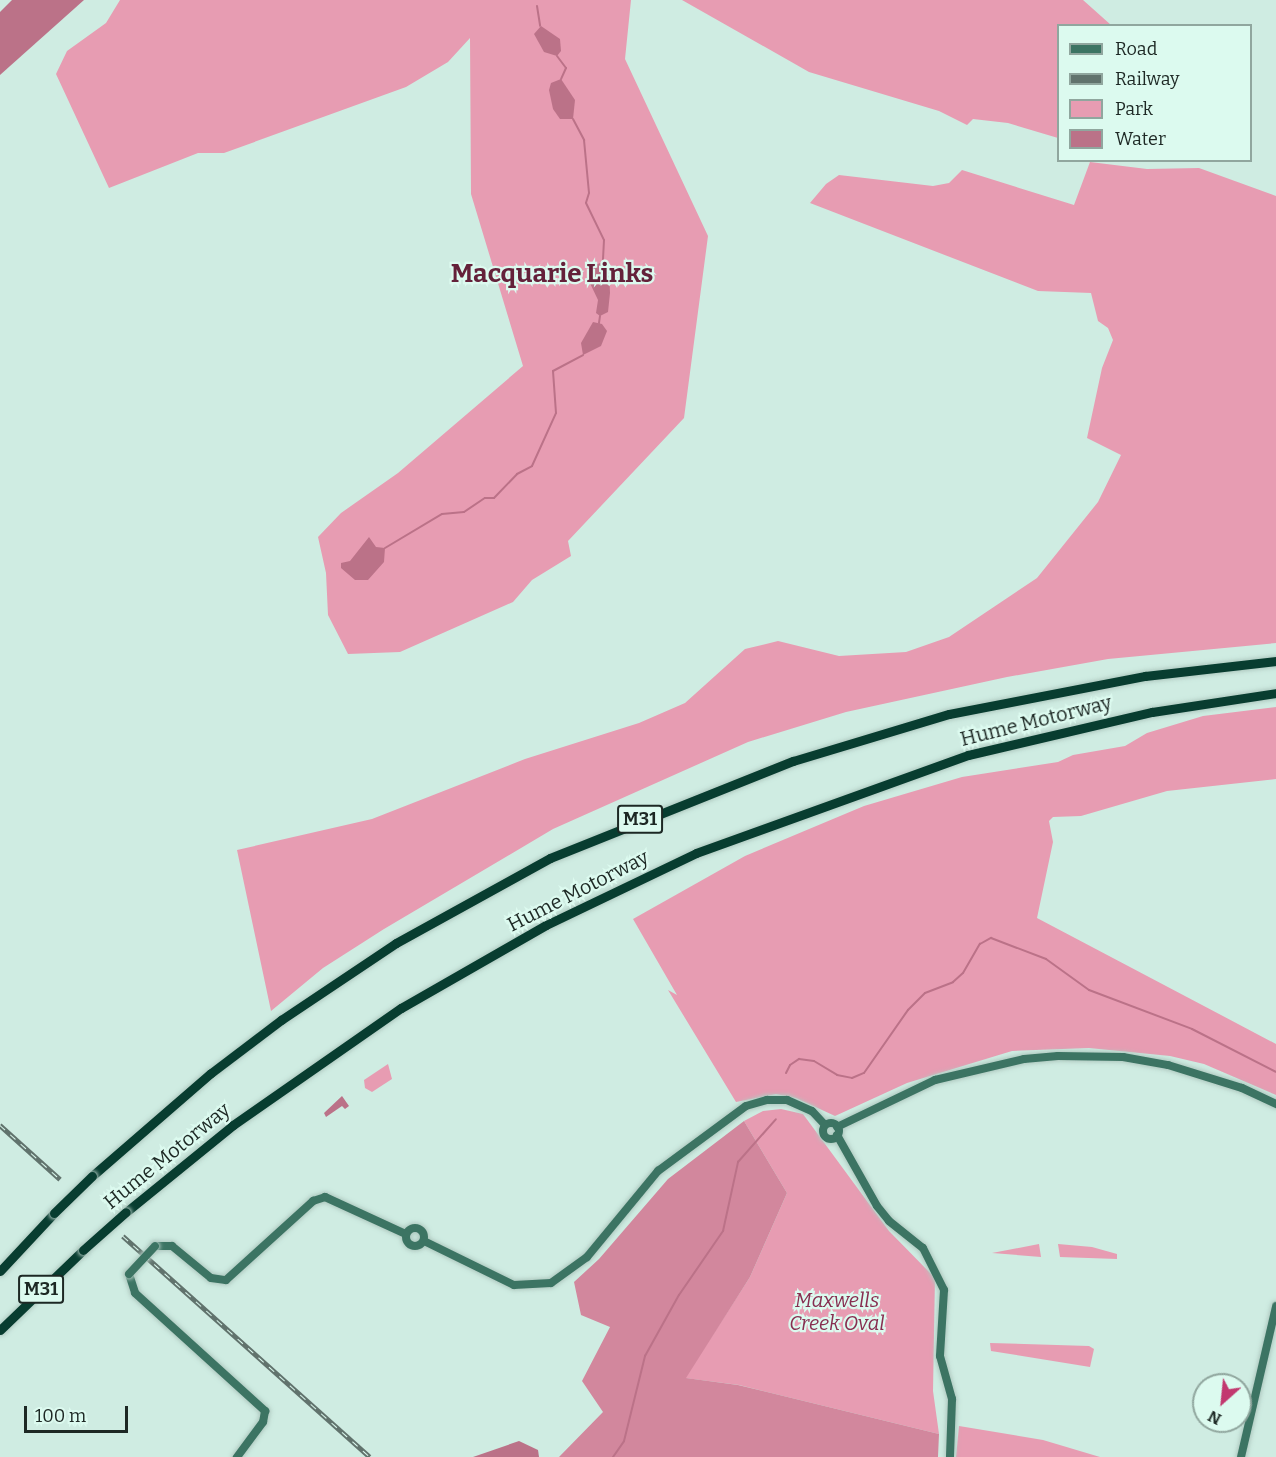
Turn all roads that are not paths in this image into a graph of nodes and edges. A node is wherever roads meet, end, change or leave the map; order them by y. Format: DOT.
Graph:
graph roads {
  1 [pos="1276,661"];
  2 [pos="1276,693"];
  3 [pos="1276,1104"];
  4 [pos="825,1125"];
  5 [pos="837,1131"];
  6 [pos="406,1234"];
  7 [pos="424,1241"];
  8 [pos="1,1268"];
  9 [pos="1276,1306"];
  10 [pos="0,1330"];
  11 [pos="237,1457"];
  12 [pos="950,1457"];
  13 [pos="1240,1457"];
  1 -- 8 [label="highway, Hume Motorway / M31, bridge"];
  2 -- 10 [label="highway, Hume Motorway / M31, bridge"];
  3 -- 5 [label="street"];
  4 -- 5 [label="street"];
  4 -- 5 [label="street"];
  4 -- 7 [label="street"];
  5 -- 12 [label="street"];
  6 -- 7 [label="street"];
  6 -- 7 [label="street"];
  6 -- 11 [label="street, bridge"];
  9 -- 13 [label="street"];
}
